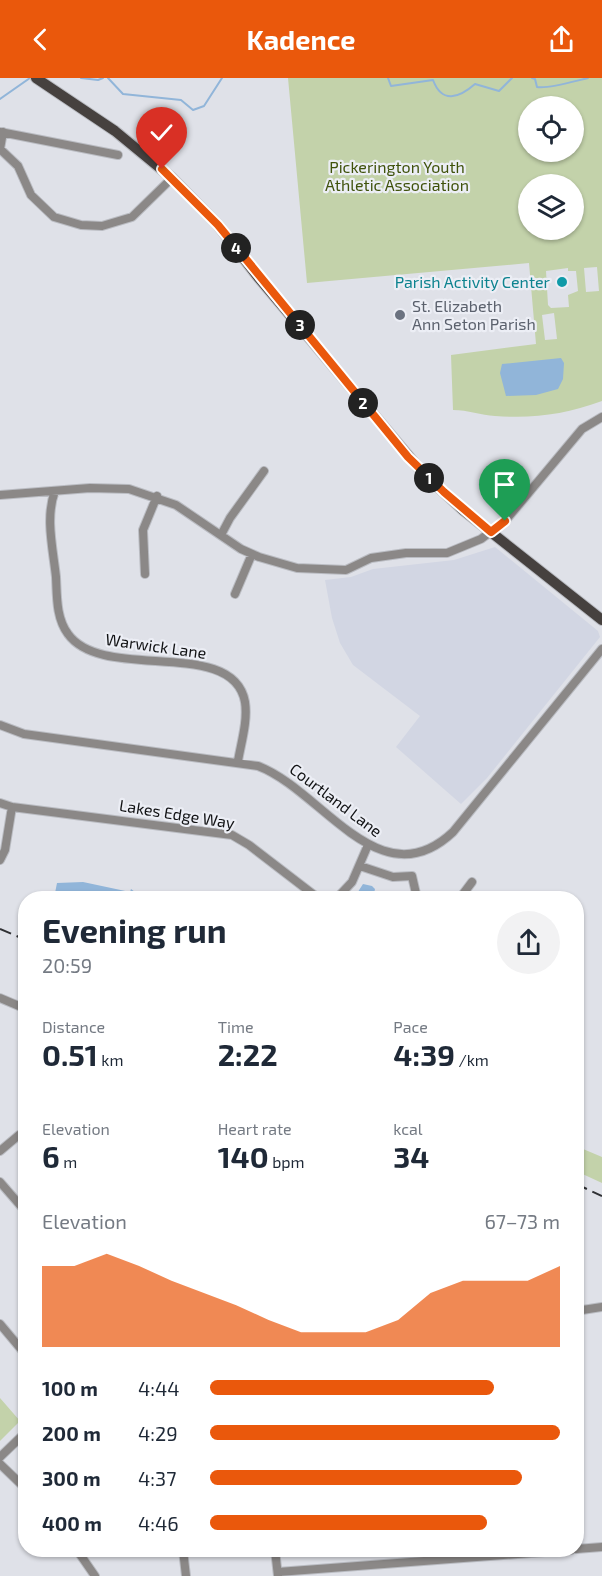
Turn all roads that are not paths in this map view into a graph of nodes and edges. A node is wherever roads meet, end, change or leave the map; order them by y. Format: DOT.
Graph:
graph roads {
  1 [pos="40,81"];
  2 [pos="1,132"];
  3 [pos="117,154"];
  4 [pos="172,178"];
  5 [pos="602,417"];
  6 [pos="264,471"];
  7 [pos="55,491"];
  8 [pos="0,495"];
  9 [pos="157,496"];
  10 [pos="491,532"];
  11 [pos="221,535"];
  12 [pos="252,554"];
  13 [pos="145,574"];
  14 [pos="235,594"];
  15 [pos="600,614"];
  16 [pos="602,649"];
  17 [pos="0,725"];
  18 [pos="238,761"];
  19 [pos="0,803"];
  20 [pos="12,807"];
  21 [pos="368,844"];
  22 [pos="0,860"];
  23 [pos="360,866"];
  24 [pos="472,882"];
  25 [pos="309,891"];
  26 [pos="344,891"];
  27 [pos="415,891"];
  28 [pos="465,891"];
  29 [pos="0,998"];
  30 [pos="18,1006"];
  31 [pos="18,1136"];
  32 [pos="0,1151"];
  33 [pos="0,1182"];
  34 [pos="18,1203"];
  35 [pos="602,1307"];
  36 [pos="584,1310"];
  37 [pos="0,1324"];
  38 [pos="18,1345"];
  39 [pos="18,1440"];
  40 [pos="0,1457"];
  41 [pos="0,1464"];
  42 [pos="18,1481"];
  43 [pos="602,1547"];
  44 [pos="584,1548"];
  45 [pos="82,1557"];
  46 [pos="184,1557"];
  47 [pos="276,1557"];
  48 [pos="486,1557"];
  49 [pos="278,1574"];
  50 [pos="95,1576"];
  51 [pos="186,1576"];
  1 -- 4 [label="main road"];
  2 -- 3 [label="street"];
  2 -- 4 [label="street"];
  4 -- 10 [label="main road"];
  5 -- 10 [label="street"];
  6 -- 11 [label="street"];
  7 -- 8 [label="street"];
  7 -- 9 [label="street"];
  7 -- 18 [label="street, Warwick Lane"];
  9 -- 11 [label="street"];
  9 -- 13 [label="street"];
  10 -- 12 [label="street"];
  10 -- 15 [label="main road"];
  11 -- 12 [label="street"];
  12 -- 14 [label="street"];
  16 -- 21 [label="street, Courtland Lane"];
  17 -- 18 [label="street, Courtland Lane"];
  18 -- 21 [label="street, Courtland Lane"];
  19 -- 20 [label="street, Lakes Edge Way"];
  20 -- 22 [label="street"];
  20 -- 25 [label="street, Lakes Edge Way"];
  21 -- 23 [label="street"];
  23 -- 26 [label="street"];
  23 -- 27 [label="street"];
  24 -- 28 [label="street"];
  29 -- 30 [label="street"];
  31 -- 32 [label="street"];
  33 -- 34 [label="street"];
  35 -- 36 [label="street"];
  37 -- 38 [label="street"];
  39 -- 40 [label="street"];
  41 -- 42 [label="street"];
  43 -- 44 [label="street"];
  45 -- 50 [label="street"];
  46 -- 51 [label="street"];
  47 -- 49 [label="street"];
  48 -- 49 [label="street"];
}
